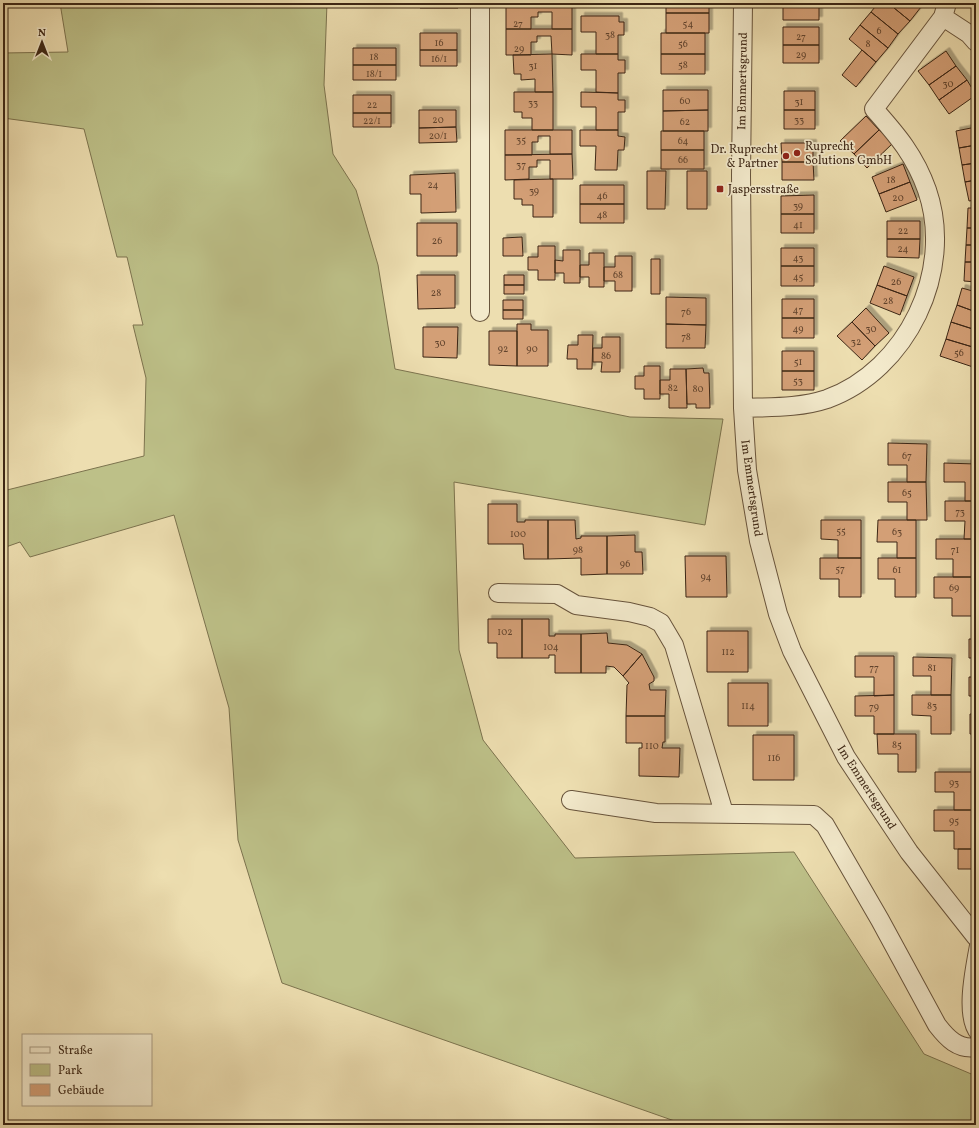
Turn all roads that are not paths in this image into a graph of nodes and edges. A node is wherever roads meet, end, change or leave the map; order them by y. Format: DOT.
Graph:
graph roads {
  1 [pos="480,3"];
  2 [pos="743,3"];
  3 [pos="945,10"];
  4 [pos="976,42"];
  5 [pos="480,312"];
  6 [pos="743,408"];
  7 [pos="498,593"];
  8 [pos="571,800"];
  9 [pos="724,813"];
  10 [pos="976,937"];
  11 [pos="976,1036"];
  12 [pos="976,1047"];
  1 -- 5 [label="street"];
  2 -- 6 [label="street, Im Emmertsgrund"];
  3 -- 4 [label="street"];
  3 -- 6 [label="street"];
  6 -- 10 [label="street, Im Emmertsgrund"];
  7 -- 9 [label="street"];
  8 -- 9 [label="street"];
  9 -- 12 [label="street"];
  10 -- 11 [label="lane, Im Emmertsgrund"];
}
